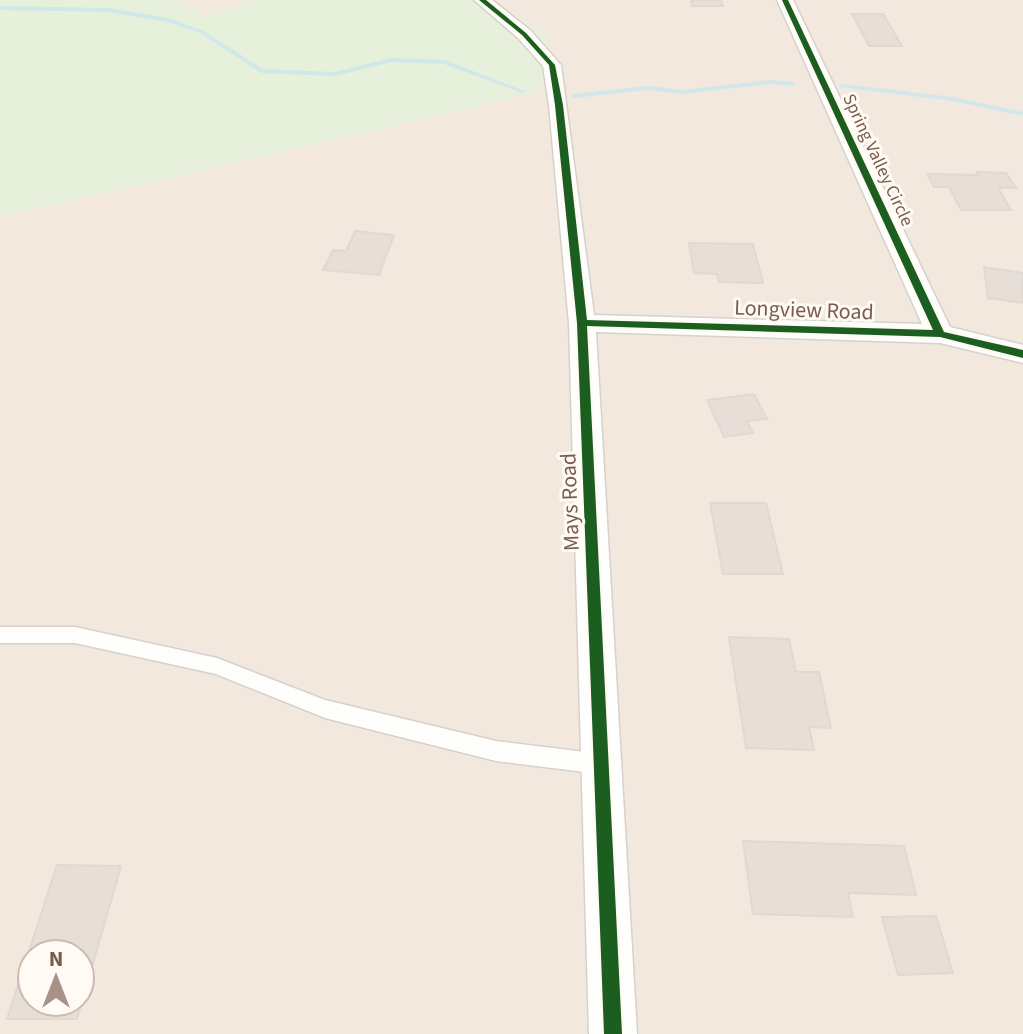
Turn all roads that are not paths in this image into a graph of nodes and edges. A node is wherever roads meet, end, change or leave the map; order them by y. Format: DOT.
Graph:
graph roads {
  1 [pos="482,0"];
  2 [pos="785,0"];
  3 [pos="582,323"];
  4 [pos="940,334"];
  5 [pos="1023,354"];
  6 [pos="0,635"];
  7 [pos="601,764"];
  8 [pos="613,1034"];
  1 -- 3 [label="street, Mays Road"];
  2 -- 4 [label="street, Spring Valley Circle"];
  3 -- 4 [label="street, Longview Road"];
  3 -- 7 [label="street, Mays Road"];
  4 -- 5 [label="street, Longview Road"];
  6 -- 7 [label="lane"];
  7 -- 8 [label="street, Mays Road"];
}
